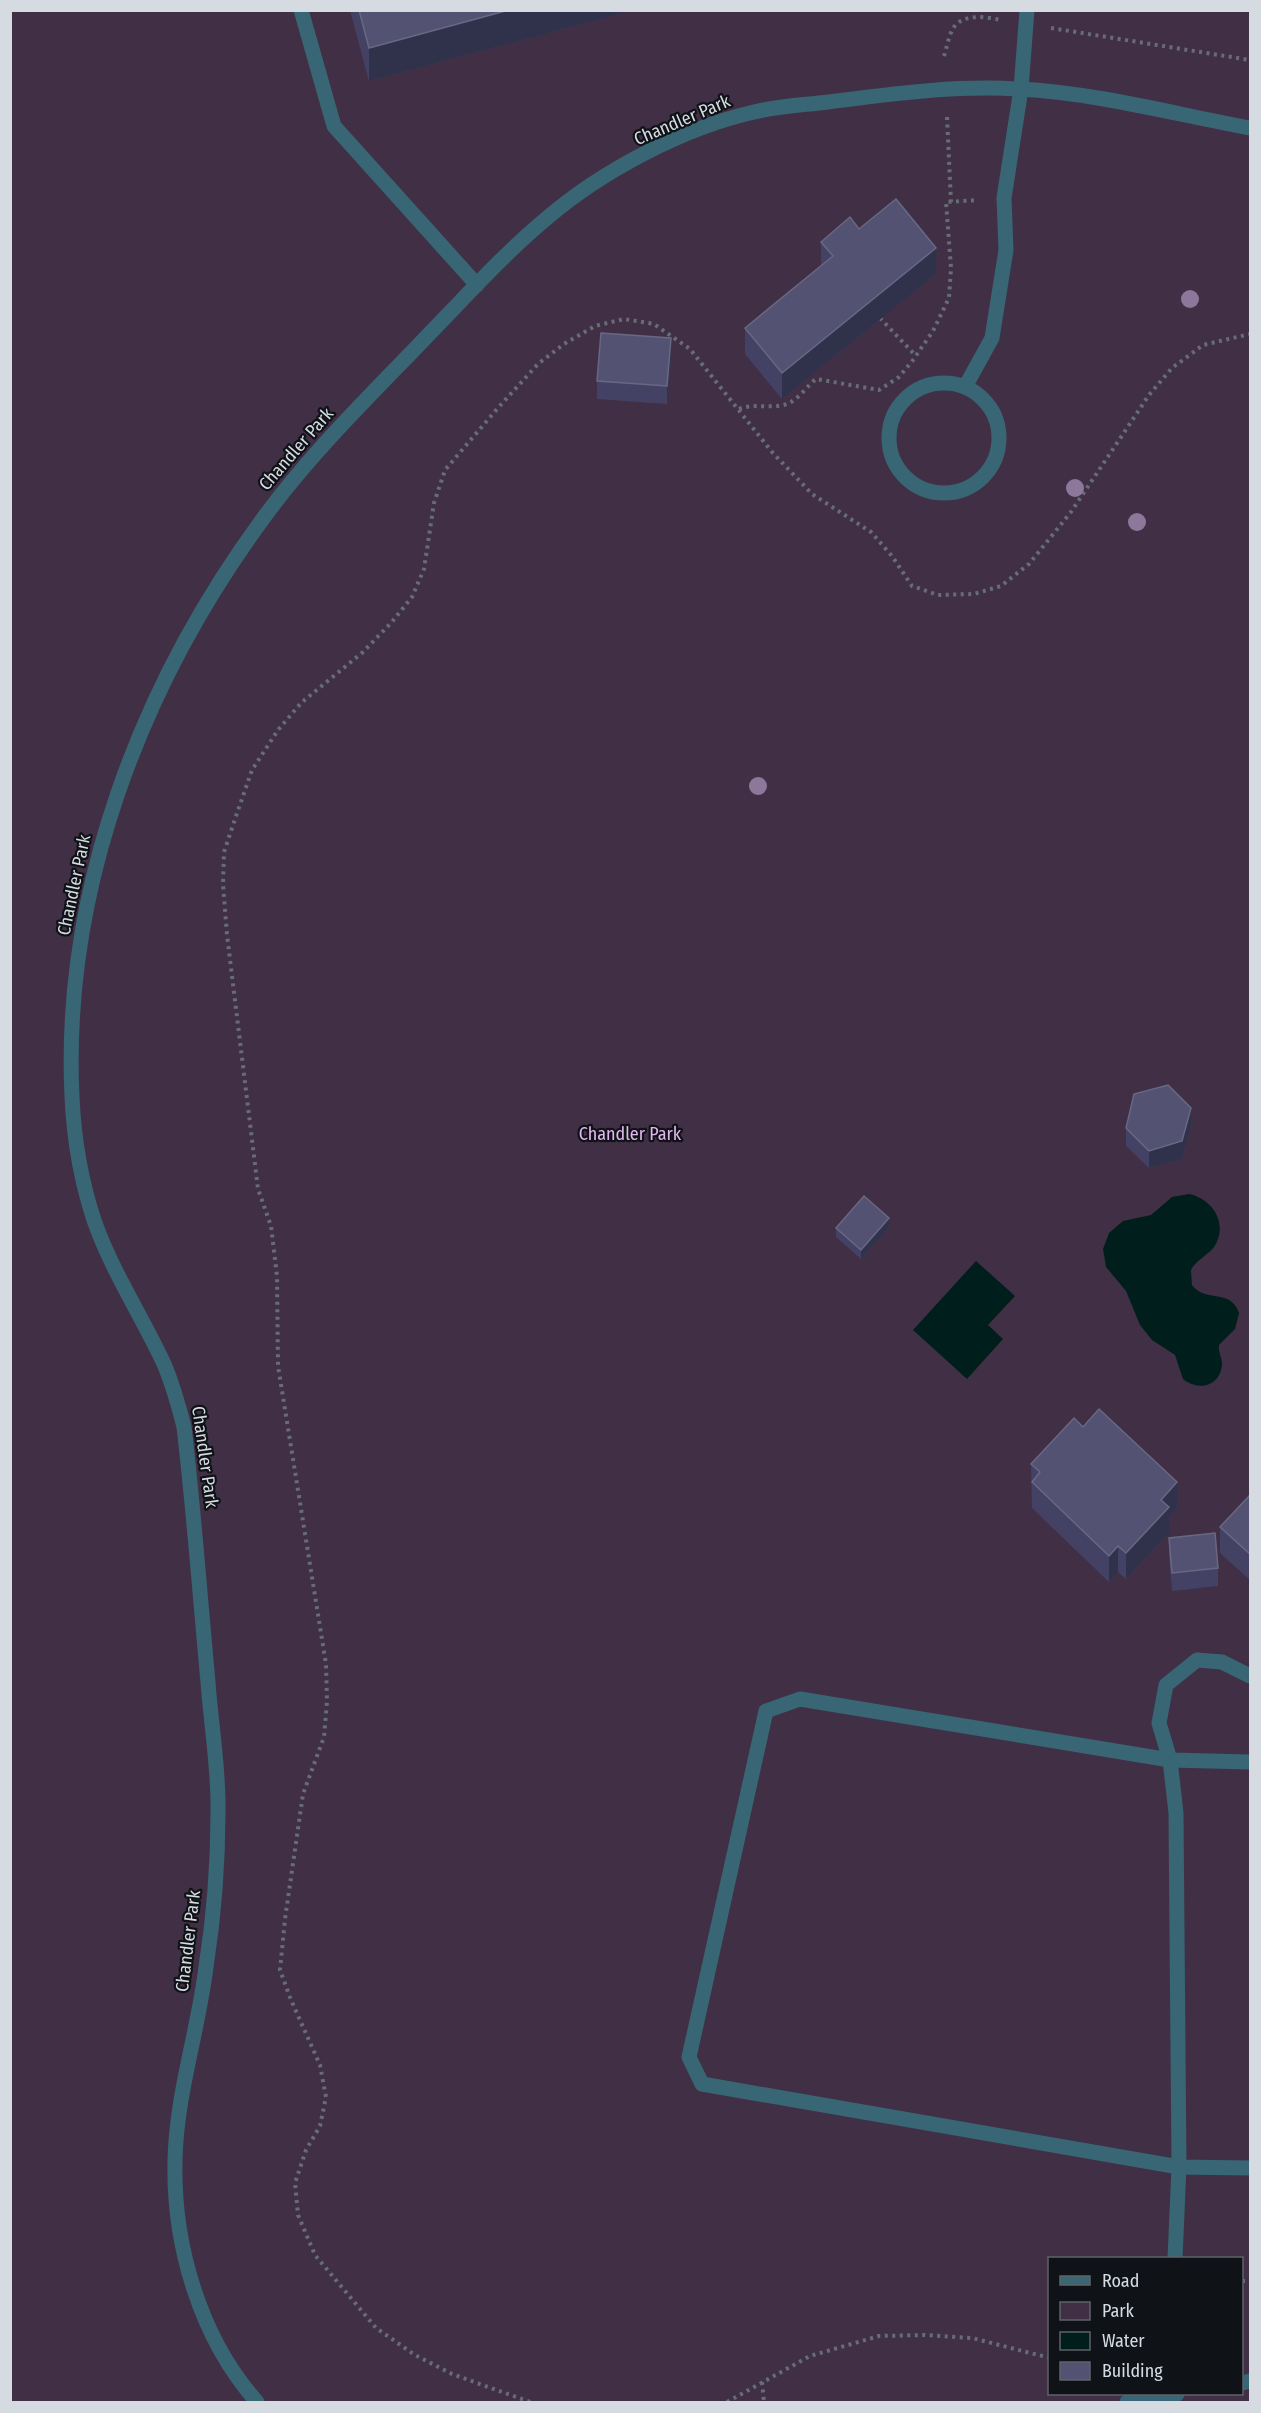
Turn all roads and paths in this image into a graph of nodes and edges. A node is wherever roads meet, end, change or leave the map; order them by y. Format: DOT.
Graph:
graph roads {
  1 [pos="301,10"];
  2 [pos="986,10"];
  3 [pos="1027,10"];
  4 [pos="985,17"];
  5 [pos="1005,21"];
  6 [pos="1042,27"];
  7 [pos="944,56"];
  8 [pos="1251,60"];
  9 [pos="1021,89"];
  10 [pos="947,113"];
  11 [pos="1251,128"];
  12 [pos="1004,198"];
  13 [pos="951,202"];
  14 [pos="477,285"];
  15 [pos="880,318"];
  16 [pos="1251,334"];
  17 [pos="916,356"];
  18 [pos="965,387"];
  19 [pos="739,409"];
  20 [pos="1251,1676"];
  21 [pos="1170,1760"];
  22 [pos="1251,1762"];
  23 [pos="1179,2167"];
  24 [pos="1251,2168"];
  25 [pos="1175,2257"];
  26 [pos="1048,2357"];
  27 [pos="762,2382"];
  28 [pos="1171,2395"];
  29 [pos="257,2403"];
  30 [pos="530,2403"];
  31 [pos="727,2403"];
  32 [pos="764,2403"];
  33 [pos="1127,2403"];
  1 -- 14 [label="street"];
  2 -- 4 [label="path"];
  3 -- 9 [label="street"];
  4 -- 5 [label="path"];
  4 -- 7 [label="path"];
  6 -- 8 [label="path"];
  9 -- 11 [label="street, Chandler Park"];
  9 -- 12 [label="street"];
  9 -- 14 [label="street, Chandler Park"];
  10 -- 13 [label="path"];
  12 -- 13 [label="path"];
  12 -- 18 [label="street"];
  13 -- 17 [label="path"];
  14 -- 29 [label="street, Chandler Park"];
  15 -- 17 [label="path"];
  16 -- 19 [label="path"];
  17 -- 19 [label="path"];
  18 -- 18 [label="street"];
  19 -- 30 [label="path"];
  20 -- 21 [label="street"];
  21 -- 22 [label="street"];
  21 -- 23 [label="street"];
  21 -- 23 [label="street"];
  23 -- 24 [label="street"];
  23 -- 25 [label="street"];
  26 -- 27 [label="path"];
  27 -- 31 [label="path"];
  27 -- 32 [label="path"];
  28 -- 33 [label="street"];
}
